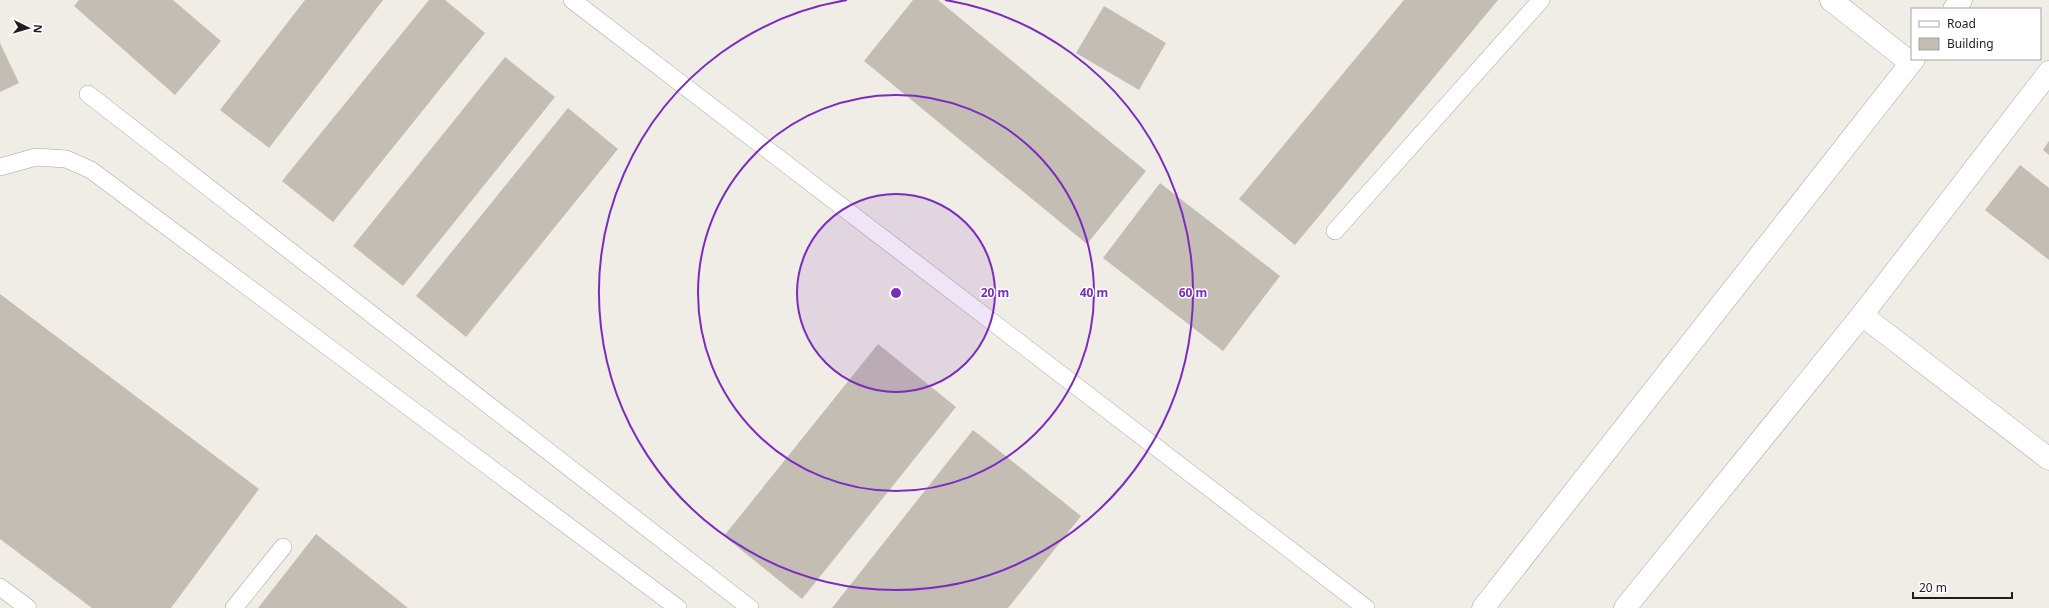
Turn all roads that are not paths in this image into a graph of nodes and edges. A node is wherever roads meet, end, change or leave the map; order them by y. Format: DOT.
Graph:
graph roads {
  1 [pos="572,0"];
  2 [pos="1541,0"];
  3 [pos="1831,0"];
  4 [pos="1962,0"];
  5 [pos="1955,8"];
  6 [pos="1911,60"];
  7 [pos="1913,61"];
  8 [pos="2049,72"];
  9 [pos="88,94"];
  10 [pos="0,167"];
  11 [pos="1335,230"];
  12 [pos="1862,315"];
  13 [pos="2049,459"];
  14 [pos="283,547"];
  15 [pos="0,587"];
  16 [pos="28,608"];
  17 [pos="234,608"];
  18 [pos="678,608"];
  19 [pos="750,608"];
  20 [pos="1366,608"];
  21 [pos="1483,608"];
  22 [pos="1625,608"];
  1 -- 20 [label="lane"];
  2 -- 11 [label="lane"];
  3 -- 6 [label="street"];
  4 -- 5 [label="street"];
  7 -- 21 [label="street"];
  8 -- 12 [label="street"];
  9 -- 19 [label="lane"];
  10 -- 18 [label="lane"];
  12 -- 13 [label="street"];
  12 -- 22 [label="street"];
  14 -- 17 [label="lane"];
  15 -- 16 [label="lane"];
}
